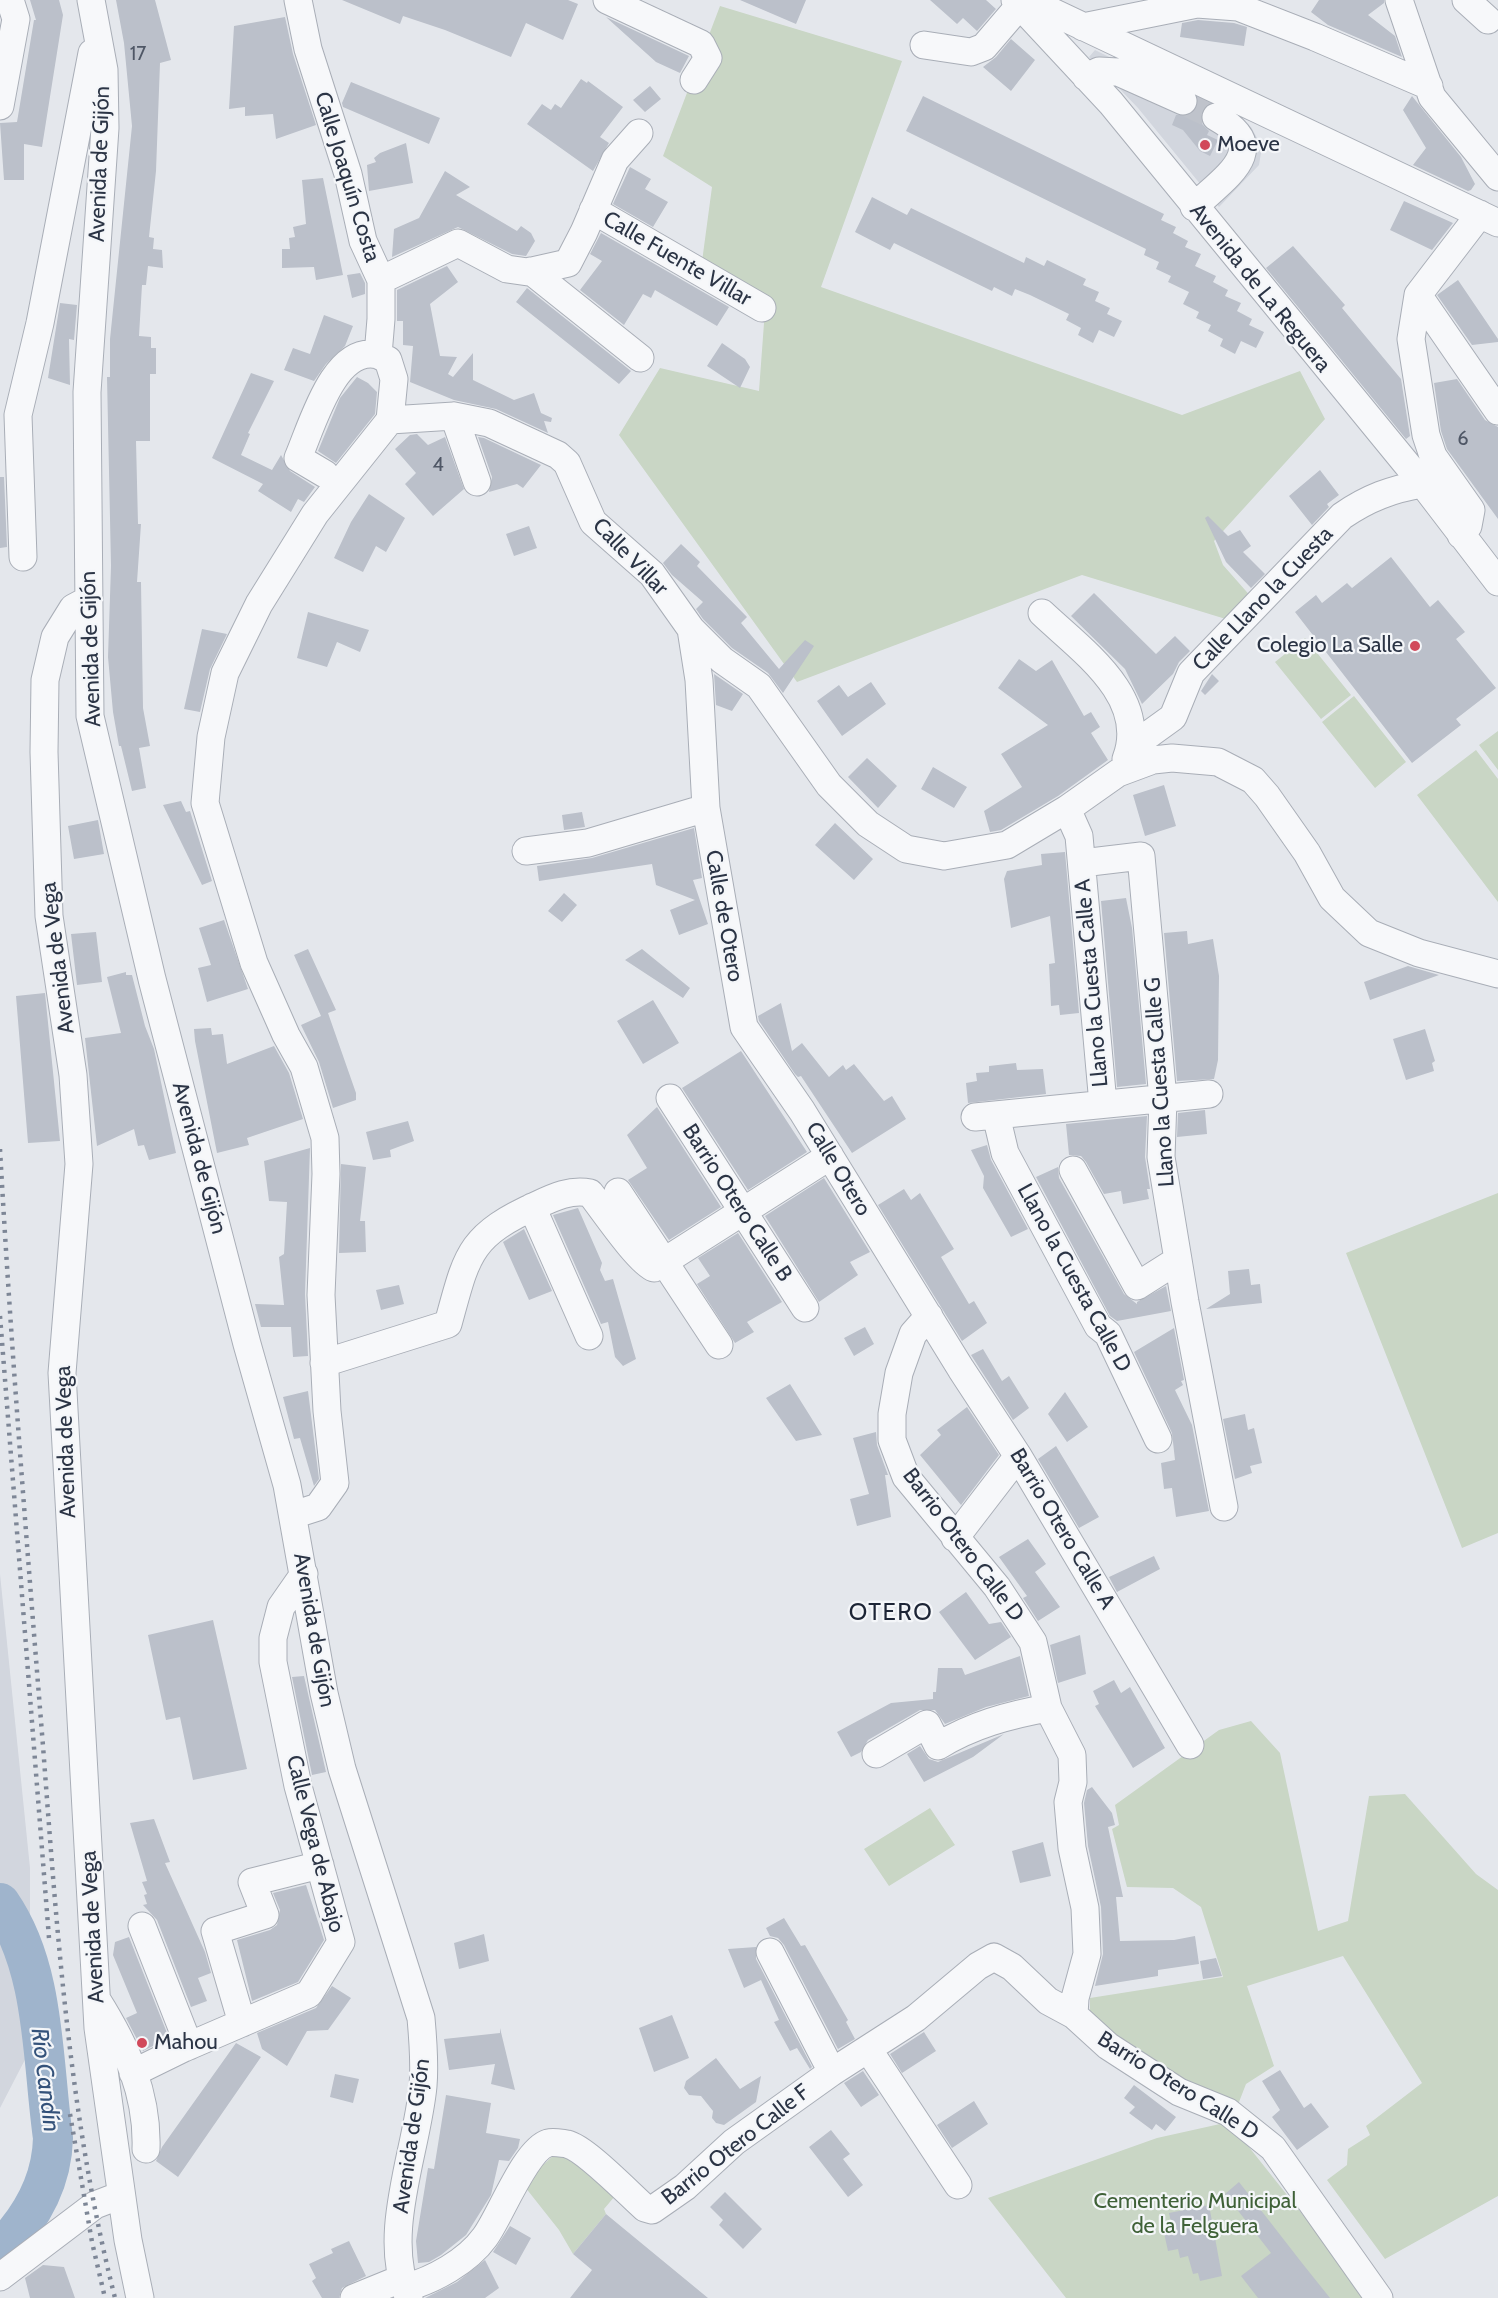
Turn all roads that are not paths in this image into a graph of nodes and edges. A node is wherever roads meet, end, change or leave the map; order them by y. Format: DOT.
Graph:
graph roads {
  1 [pos="10,0"];
  2 [pos="91,0"];
  3 [pos="298,0"];
  4 [pos="607,0"];
  5 [pos="1399,0"];
  6 [pos="1466,0"];
  7 [pos="1020,5"];
  8 [pos="1488,20"];
  9 [pos="1083,27"];
  10 [pos="97,30"];
  11 [pos="1108,39"];
  12 [pos="924,45"];
  13 [pos="701,69"];
  14 [pos="1118,72"];
  15 [pos="1086,77"];
  16 [pos="1429,86"];
  17 [pos="0,106"];
  18 [pos="1209,107"];
  19 [pos="639,133"];
  20 [pos="1498,177"];
  21 [pos="1194,207"];
  22 [pos="593,210"];
  23 [pos="1489,219"];
  24 [pos="531,272"];
  25 [pos="381,280"];
  26 [pos="1418,295"];
  27 [pos="762,308"];
  28 [pos="378,355"];
  29 [pos="640,358"];
  30 [pos="1498,411"];
  31 [pos="454,416"];
  32 [pos="390,420"];
  33 [pos="326,474"];
  34 [pos="477,482"];
  35 [pos="1423,484"];
  36 [pos="1461,535"];
  37 [pos="23,557"];
  38 [pos="1498,582"];
  39 [pos="88,600"];
  40 [pos="1041,613"];
  41 [pos="691,629"];
  42 [pos="1130,748"];
  43 [pos="1118,773"];
  44 [pos="706,808"];
  45 [pos="1067,809"];
  46 [pos="526,851"];
  47 [pos="1082,862"];
  48 [pos="1498,974"];
  49 [pos="743,1024"];
  50 [pos="1209,1094"];
  51 [pos="670,1098"];
  52 [pos="1163,1099"];
  53 [pos="1103,1104"];
  54 [pos="830,1156"];
  55 [pos="1073,1170"];
  56 [pos="618,1192"];
  57 [pos="532,1207"];
  58 [pos="743,1211"];
  59 [pos="1178,1260"];
  60 [pos="664,1262"];
  61 [pos="805,1308"];
  62 [pos="928,1316"];
  63 [pos="589,1336"];
  64 [pos="718,1345"];
  65 [pos="324,1363"];
  66 [pos="1158,1439"];
  67 [pos="1018,1456"];
  68 [pos="1224,1507"];
  69 [pos="293,1515"];
  70 [pos="955,1538"];
  71 [pos="304,1574"];
  72 [pos="1048,1708"];
  73 [pos="1190,1745"];
  74 [pos="876,1754"];
  75 [pos="320,1865"];
  76 [pos="142,1926"];
  77 [pos="770,1952"];
  78 [pos="97,1999"];
  79 [pos="1074,2015"];
  80 [pos="242,2023"];
  81 [pos="189,2046"];
  82 [pos="868,2049"];
  83 [pos="832,2072"];
  84 [pos="133,2073"];
  85 [pos="146,2149"];
  86 [pos="958,2185"];
  87 [pos="122,2195"];
  88 [pos="0,2277"];
  89 [pos="406,2288"];
  90 [pos="140,2298"];
  91 [pos="354,2298"];
  92 [pos="1379,2298"];
  1 -- 17 [label="street"];
  2 -- 10 [label="street, Avenida de Gijón"];
  3 -- 25 [label="street, Calle Joaquín Costa"];
  4 -- 13 [label="street"];
  5 -- 16 [label="street"];
  6 -- 8 [label="street"];
  7 -- 9 [label="street"];
  7 -- 12 [label="street"];
  7 -- 15 [label="street, Avenida de La Reguera"];
  9 -- 11 [label="street"];
  9 -- 16 [label="street"];
  10 -- 37 [label="street"];
  10 -- 39 [label="street, Avenida de Gijón"];
  11 -- 14 [label="street"];
  11 -- 18 [label="street"];
  14 -- 15 [label="street"];
  14 -- 18 [label="street"];
  15 -- 21 [label="street, Avenida de La Reguera"];
  16 -- 20 [label="street"];
  18 -- 21 [label="street"];
  18 -- 23 [label="street"];
  19 -- 22 [label="street, Calle Fuente Villar"];
  21 -- 35 [label="street, Avenida de La Reguera"];
  22 -- 24 [label="street, Calle Fuente Villar"];
  22 -- 27 [label="street, Calle Fuente Villar"];
  23 -- 26 [label="street"];
  24 -- 25 [label="street, Calle Fuente Villar"];
  24 -- 29 [label="street, Calle Fuente Villar"];
  25 -- 28 [label="street, Calle Joaquín Costa"];
  26 -- 30 [label="street"];
  26 -- 36 [label="street"];
  28 -- 32 [label="street"];
  28 -- 33 [label="street"];
  31 -- 32 [label="street, Calle Villar"];
  31 -- 34 [label="street"];
  31 -- 41 [label="street, Calle Villar"];
  32 -- 65 [label="street"];
  35 -- 36 [label="street, Avenida de La Reguera"];
  35 -- 42 [label="street, Calle Llano la Cuesta"];
  36 -- 38 [label="street, Avenida de La Reguera"];
  39 -- 69 [label="street, Avenida de Gijón"];
  39 -- 78 [label="street, Avenida de Vega"];
  40 -- 42 [label="street"];
  41 -- 44 [label="street, Calle de Otero"];
  41 -- 45 [label="street"];
  42 -- 43 [label="street"];
  43 -- 45 [label="street"];
  43 -- 48 [label="street"];
  44 -- 46 [label="street"];
  44 -- 49 [label="street, Calle de Otero"];
  45 -- 47 [label="street"];
  47 -- 52 [label="street, Llano la Cuesta Calle G"];
  47 -- 53 [label="street, Llano la Cuesta Calle A"];
  49 -- 54 [label="street, Calle Otero"];
  50 -- 52 [label="street"];
  51 -- 58 [label="street, Barrio Otero Calle B"];
  52 -- 53 [label="street"];
  52 -- 59 [label="street, Llano la Cuesta Calle G"];
  53 -- 66 [label="street, Llano la Cuesta Calle D"];
  54 -- 58 [label="street"];
  54 -- 62 [label="street, Calle Otero"];
  55 -- 59 [label="street"];
  56 -- 60 [label="street"];
  57 -- 60 [label="street"];
  57 -- 63 [label="street"];
  57 -- 65 [label="street"];
  58 -- 60 [label="street"];
  58 -- 61 [label="street, Barrio Otero Calle B"];
  59 -- 68 [label="street, Llano la Cuesta Calle G"];
  60 -- 64 [label="street"];
  62 -- 67 [label="street, Barrio Otero Calle A"];
  62 -- 70 [label="street, Barrio Otero Calle D"];
  65 -- 69 [label="street"];
  67 -- 70 [label="street"];
  67 -- 73 [label="street, Barrio Otero Calle A"];
  69 -- 71 [label="street, Avenida de Gijón"];
  70 -- 72 [label="street, Barrio Otero Calle D"];
  71 -- 75 [label="street, Calle Vega de Abajo"];
  71 -- 89 [label="street, Avenida de Gijón"];
  72 -- 74 [label="street"];
  72 -- 79 [label="street, Barrio Otero Calle D"];
  75 -- 80 [label="street, Calle Vega de Abajo"];
  75 -- 80 [label="street"];
  76 -- 81 [label="street"];
  77 -- 83 [label="street, Barrio Otero Calle F"];
  78 -- 84 [label="street"];
  78 -- 87 [label="street, Avenida de Vega"];
  79 -- 82 [label="street, Barrio Otero Calle F"];
  79 -- 92 [label="street, Barrio Otero Calle D"];
  80 -- 81 [label="street, Calle Vega de Abajo"];
  81 -- 84 [label="street, Calle Vega de Abajo"];
  82 -- 83 [label="street, Barrio Otero Calle F"];
  82 -- 86 [label="street"];
  83 -- 89 [label="street, Barrio Otero Calle F"];
  84 -- 85 [label="street"];
  87 -- 88 [label="street"];
  87 -- 90 [label="street, Avenida de Vega"];
  89 -- 91 [label="street"];
}
